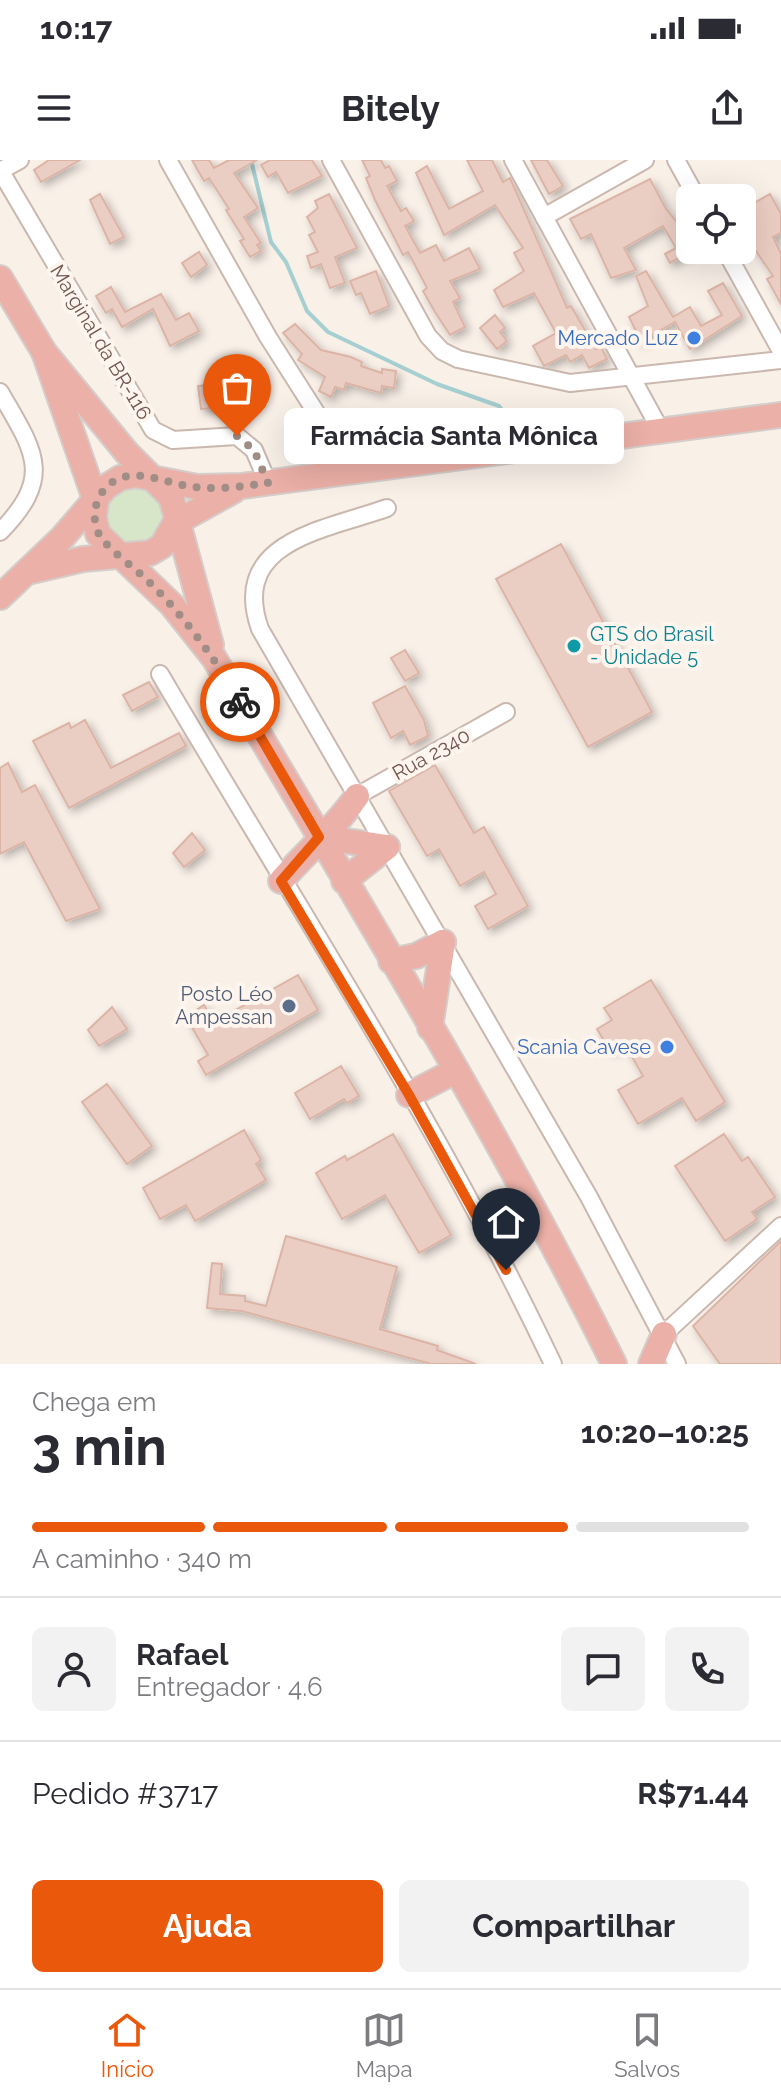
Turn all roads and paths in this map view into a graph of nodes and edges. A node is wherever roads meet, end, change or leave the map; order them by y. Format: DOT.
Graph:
graph roads {
  1 [pos="20,160"];
  2 [pos="168,160"];
  3 [pos="331,160"];
  4 [pos="513,160"];
  5 [pos="645,160"];
  6 [pos="676,160"];
  7 [pos="0,170"];
  8 [pos="689,184"];
  9 [pos="544,217"];
  10 [pos="733,264"];
  11 [pos="0,278"];
  12 [pos="781,351"];
  13 [pos="44,352"];
  14 [pos="781,360"];
  15 [pos="632,377"];
  16 [pos="0,392"];
  17 [pos="781,415"];
  18 [pos="661,431"];
  19 [pos="340,473"];
  20 [pos="153,479"];
  21 [pos="268,483"];
  22 [pos="242,486"];
  23 [pos="96,502"];
  24 [pos="387,508"];
  25 [pos="175,523"];
  26 [pos="0,532"];
  27 [pos="122,555"];
  28 [pos="25,573"];
  29 [pos="0,597"];
  30 [pos="214,658"];
  31 [pos="160,674"];
  32 [pos="506,712"];
  33 [pos="357,796"];
  34 [pos="319,837"];
  35 [pos="387,847"];
  36 [pos="281,881"];
  37 [pos="344,881"];
  38 [pos="443,942"];
  39 [pos="391,961"];
  40 [pos="430,1028"];
  41 [pos="455,1071"];
  42 [pos="409,1095"];
  43 [pos="781,1226"];
  44 [pos="664,1334"];
  45 [pos="553,1364"];
  46 [pos="614,1364"];
  47 [pos="651,1364"];
  48 [pos="677,1364"];
  1 -- 7 [label="street"];
  2 -- 19 [label="street"];
  3 -- 15 [label="street"];
  4 -- 9 [label="street"];
  5 -- 9 [label="street"];
  6 -- 8 [label="street"];
  7 -- 21 [label="street, Marginal da BR-116"];
  9 -- 15 [label="street"];
  10 -- 12 [label="street"];
  11 -- 13 [label="highway"];
  13 -- 20 [label="highway"];
  13 -- 23 [label="highway"];
  14 -- 15 [label="street"];
  15 -- 18 [label="street"];
  16 -- 26 [label="street"];
  17 -- 18 [label="highway"];
  18 -- 19 [label="highway"];
  19 -- 21 [label="highway"];
  20 -- 22 [label="highway"];
  20 -- 23 [label="highway"];
  20 -- 25 [label="highway"];
  21 -- 22 [label="highway"];
  22 -- 25 [label="highway"];
  23 -- 27 [label="highway"];
  23 -- 28 [label="highway"];
  24 -- 33 [label="street"];
  25 -- 27 [label="highway"];
  25 -- 30 [label="highway"];
  27 -- 28 [label="highway"];
  27 -- 30 [label="highway"];
  28 -- 29 [label="highway"];
  30 -- 34 [label="highway"];
  31 -- 36 [label="street"];
  32 -- 33 [label="street, Rua 2340"];
  33 -- 34 [label="highway"];
  33 -- 35 [label="street"];
  34 -- 35 [label="highway"];
  34 -- 36 [label="highway"];
  34 -- 37 [label="highway"];
  35 -- 37 [label="highway"];
  35 -- 38 [label="street"];
  36 -- 42 [label="street"];
  37 -- 39 [label="highway"];
  38 -- 39 [label="highway"];
  38 -- 40 [label="highway"];
  38 -- 44 [label="street"];
  39 -- 40 [label="highway"];
  40 -- 41 [label="highway"];
  41 -- 42 [label="highway"];
  41 -- 46 [label="highway"];
  42 -- 45 [label="street"];
  43 -- 44 [label="street"];
  44 -- 47 [label="highway"];
  44 -- 48 [label="street"];
}
